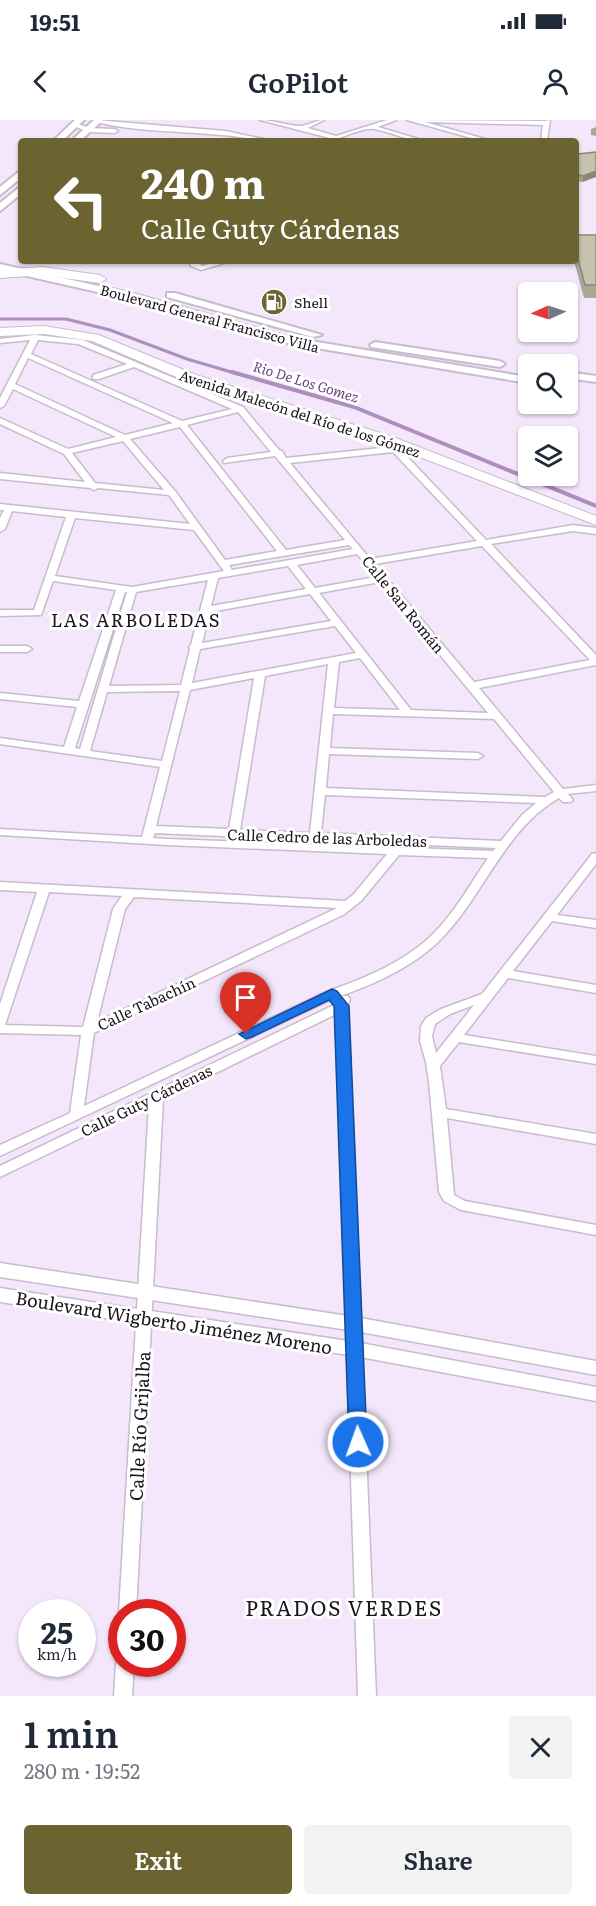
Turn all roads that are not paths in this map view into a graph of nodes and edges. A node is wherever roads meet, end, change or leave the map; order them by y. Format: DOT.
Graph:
graph roads {
  1 [pos="263,120"];
  2 [pos="321,120"];
  3 [pos="393,120"];
  4 [pos="410,120"];
  5 [pos="419,120"];
  6 [pos="98,121"];
  7 [pos="547,121"];
  8 [pos="78,122"];
  9 [pos="373,127"];
  10 [pos="302,128"];
  11 [pos="88,130"];
  12 [pos="174,130"];
  13 [pos="60,138"];
  14 [pos="79,138"];
  15 [pos="242,138"];
  16 [pos="336,138"];
  17 [pos="412,138"];
  18 [pos="479,138"];
  19 [pos="544,138"];
  20 [pos="18,176"];
  21 [pos="0,192"];
  22 [pos="18,192"];
  23 [pos="0,208"];
  24 [pos="0,259"];
  25 [pos="18,263"];
  26 [pos="25,264"];
  27 [pos="194,264"];
  28 [pos="216,264"];
  29 [pos="0,267"];
  30 [pos="20,271"];
  31 [pos="0,274"];
  32 [pos="100,279"];
  33 [pos="0,333"];
  34 [pos="35,337"];
  35 [pos="0,341"];
  36 [pos="25,354"];
  37 [pos="133,365"];
  38 [pos="518,366"];
  39 [pos="96,377"];
  40 [pos="578,377"];
  41 [pos="518,378"];
  42 [pos="596,379"];
  43 [pos="10,385"];
  44 [pos="216,386"];
  45 [pos="578,388"];
  46 [pos="596,390"];
  47 [pos="0,406"];
  48 [pos="240,409"];
  49 [pos="295,409"];
  50 [pos="0,421"];
  51 [pos="182,424"];
  52 [pos="125,438"];
  53 [pos="393,445"];
  54 [pos="67,452"];
  55 [pos="283,457"];
  56 [pos="227,461"];
  57 [pos="0,476"];
  58 [pos="94,487"];
  59 [pos="172,493"];
  60 [pos="4,507"];
  61 [pos="71,515"];
  62 [pos="595,527"];
  63 [pos="198,528"];
  64 [pos="0,529"];
  65 [pos="484,542"];
  66 [pos="357,547"];
  67 [pos="287,558"];
  68 [pos="369,562"];
  69 [pos="226,568"];
  70 [pos="214,575"];
  71 [pos="51,578"];
  72 [pos="383,579"];
  73 [pos="127,590"];
  74 [pos="313,591"];
  75 [pos="204,610"];
  76 [pos="0,613"];
  77 [pos="338,623"];
  78 [pos="194,647"];
  79 [pos="0,649"];
  80 [pos="27,649"];
  81 [pos="362,655"];
  82 [pos="334,660"];
  83 [pos="596,662"];
  84 [pos="260,675"];
  85 [pos="471,686"];
  86 [pos="184,688"];
  87 [pos="103,689"];
  88 [pos="0,696"];
  89 [pos="84,705"];
  90 [pos="328,711"];
  91 [pos="408,713"];
  92 [pos="495,716"];
  93 [pos="0,741"];
  94 [pos="69,749"];
  95 [pos="324,751"];
  96 [pos="85,752"];
  97 [pos="478,756"];
  98 [pos="167,765"];
  99 [pos="596,788"];
  100 [pos="320,791"];
  101 [pos="596,796"];
  102 [pos="556,798"];
  103 [pos="0,832"];
  104 [pos="234,833"];
  105 [pos="149,835"];
  106 [pos="315,837"];
  107 [pos="501,850"];
  108 [pos="396,851"];
  109 [pos="596,856"];
  110 [pos="0,885"];
  111 [pos="45,888"];
  112 [pos="131,893"];
  113 [pos="350,905"];
  114 [pos="548,917"];
  115 [pos="596,924"];
  116 [pos="505,974"];
  117 [pos="347,989"];
  118 [pos="596,989"];
  119 [pos="332,994"];
  120 [pos="489,996"];
  121 [pos="342,1006"];
  122 [pos="0,1023"];
  123 [pos="0,1029"];
  124 [pos="88,1031"];
  125 [pos="454,1037"];
  126 [pos="596,1060"];
  127 [pos="434,1065"];
  128 [pos="156,1095"];
  129 [pos="438,1112"];
  130 [pos="76,1114"];
  131 [pos="596,1139"];
  132 [pos="0,1151"];
  133 [pos="0,1172"];
  134 [pos="596,1230"];
  135 [pos="0,1270"];
  136 [pos="147,1294"];
  137 [pos="0,1295"];
  138 [pos="146,1318"];
  139 [pos="355,1324"];
  140 [pos="356,1349"];
  141 [pos="596,1368"];
  142 [pos="596,1394"];
  143 [pos="129,1599"];
  144 [pos="124,1677"];
  145 [pos="123,1696"];
  146 [pos="367,1696"];
  1 -- 10 [label="street"];
  2 -- 10 [label="street"];
  3 -- 9 [label="street"];
  4 -- 5 [label="street"];
  5 -- 7 [label="street"];
  5 -- 18 [label="street"];
  6 -- 11 [label="main road"];
  6 -- 12 [label="street"];
  7 -- 19 [label="street"];
  8 -- 11 [label="street"];
  8 -- 13 [label="main road"];
  9 -- 16 [label="street"];
  9 -- 17 [label="street"];
  10 -- 16 [label="street"];
  11 -- 12 [label="street"];
  11 -- 14 [label="main road"];
  12 -- 15 [label="street"];
  20 -- 21 [label="main road"];
  22 -- 23 [label="main road"];
  24 -- 25 [label="main road, Boulevard General Francisco Villa"];
  26 -- 32 [label="main road, Boulevard General Francisco Villa"];
  27 -- 28 [label="street"];
  29 -- 30 [label="main road, Boulevard General Francisco Villa"];
  30 -- 31 [label="main road"];
  30 -- 32 [label="main road"];
  30 -- 41 [label="main road, Boulevard General Francisco Villa"];
  32 -- 38 [label="main road, Boulevard General Francisco Villa"];
  33 -- 44 [label="main road, Avenida Malecón del Río de los Gómez"];
  34 -- 35 [label="street"];
  34 -- 36 [label="street"];
  34 -- 37 [label="street"];
  36 -- 43 [label="street"];
  36 -- 51 [label="street"];
  37 -- 39 [label="street"];
  37 -- 48 [label="street"];
  40 -- 42 [label="main road"];
  43 -- 47 [label="street"];
  43 -- 52 [label="street"];
  44 -- 48 [label="main road"];
  44 -- 49 [label="main road, Avenida Malecón del Río de los Gómez"];
  45 -- 46 [label="main road"];
  48 -- 49 [label="main road"];
  48 -- 51 [label="street"];
  48 -- 55 [label="street, Calle San Román"];
  49 -- 53 [label="main road, Avenida Malecón del Río de los Gómez"];
  50 -- 54 [label="street"];
  51 -- 52 [label="street"];
  51 -- 67 [label="street"];
  52 -- 54 [label="street"];
  52 -- 59 [label="street"];
  53 -- 55 [label="street"];
  53 -- 62 [label="main road, Avenida Malecón del Río de los Gómez"];
  53 -- 65 [label="street"];
  54 -- 58 [label="street"];
  55 -- 56 [label="street"];
  55 -- 66 [label="street, Calle San Román"];
  57 -- 58 [label="street"];
  58 -- 59 [label="street"];
  59 -- 63 [label="street"];
  60 -- 61 [label="street"];
  60 -- 64 [label="street"];
  61 -- 63 [label="street"];
  61 -- 71 [label="street"];
  62 -- 65 [label="street"];
  63 -- 69 [label="street"];
  65 -- 68 [label="street"];
  65 -- 83 [label="street"];
  66 -- 67 [label="street"];
  66 -- 68 [label="street, Calle San Román"];
  67 -- 69 [label="street"];
  67 -- 74 [label="street"];
  68 -- 72 [label="street, Calle San Román"];
  69 -- 70 [label="street"];
  70 -- 73 [label="street"];
  70 -- 75 [label="street"];
  71 -- 73 [label="street"];
  71 -- 76 [label="street"];
  72 -- 74 [label="street"];
  72 -- 85 [label="street, Calle San Román"];
  73 -- 87 [label="street"];
  73 -- 89 [label="street"];
  74 -- 75 [label="street"];
  74 -- 77 [label="street"];
  75 -- 78 [label="street"];
  77 -- 78 [label="street"];
  77 -- 81 [label="street"];
  78 -- 86 [label="street"];
  79 -- 80 [label="street"];
  81 -- 82 [label="street"];
  81 -- 91 [label="street"];
  82 -- 84 [label="street"];
  82 -- 90 [label="street"];
  83 -- 85 [label="street"];
  84 -- 86 [label="street"];
  84 -- 104 [label="street"];
  85 -- 92 [label="street, Calle San Román"];
  86 -- 87 [label="street"];
  86 -- 98 [label="street"];
  87 -- 96 [label="street"];
  88 -- 89 [label="street"];
  89 -- 94 [label="street"];
  90 -- 91 [label="street"];
  90 -- 95 [label="street"];
  91 -- 92 [label="street"];
  92 -- 102 [label="street, Calle San Román"];
  93 -- 94 [label="street"];
  94 -- 96 [label="street"];
  95 -- 97 [label="street"];
  95 -- 100 [label="street"];
  96 -- 98 [label="street"];
  98 -- 105 [label="street"];
  99 -- 102 [label="street"];
  100 -- 102 [label="street"];
  100 -- 106 [label="street"];
  101 -- 102 [label="street"];
  102 -- 107 [label="street, Calle Guty Cárdenas"];
  103 -- 105 [label="street"];
  104 -- 105 [label="street, Calle Cedro de las Arboledas"];
  104 -- 106 [label="street, Calle Cedro de las Arboledas"];
  105 -- 108 [label="street, Calle Cedro de las Arboledas"];
  106 -- 107 [label="street, Calle Cedro de las Arboledas"];
  107 -- 108 [label="street, Calle Cedro de las Arboledas"];
  107 -- 117 [label="street, Calle Guty Cárdenas"];
  108 -- 113 [label="street, Calle Tabachín"];
  109 -- 114 [label="street"];
  110 -- 111 [label="street"];
  111 -- 112 [label="street"];
  111 -- 122 [label="street"];
  112 -- 113 [label="street"];
  112 -- 124 [label="street"];
  113 -- 124 [label="street, Calle Tabachín"];
  114 -- 115 [label="street"];
  114 -- 116 [label="street"];
  116 -- 118 [label="street"];
  116 -- 120 [label="street"];
  117 -- 119 [label="street, Calle Guty Cárdenas"];
  117 -- 121 [label="street"];
  119 -- 121 [label="street"];
  119 -- 130 [label="street, Calle Guty Cárdenas"];
  120 -- 125 [label="street"];
  120 -- 127 [label="street"];
  121 -- 128 [label="street, Calle Guty Cárdenas"];
  121 -- 139 [label="street"];
  123 -- 124 [label="street, Calle Tabachín"];
  124 -- 130 [label="street"];
  125 -- 126 [label="street"];
  125 -- 127 [label="street"];
  127 -- 129 [label="street"];
  128 -- 133 [label="street, Calle Guty Cárdenas"];
  128 -- 136 [label="street, Calle Río Grijalba"];
  129 -- 131 [label="street"];
  129 -- 134 [label="street"];
  130 -- 132 [label="street, Calle Guty Cárdenas"];
  135 -- 136 [label="street, Boulevard Wigberto Jiménez Moreno"];
  136 -- 138 [label="street, Calle Río Grijalba"];
  136 -- 139 [label="street, Boulevard Wigberto Jiménez Moreno"];
  137 -- 138 [label="street, Boulevard Wigberto Jiménez Moreno"];
  138 -- 140 [label="street, Boulevard Wigberto Jiménez Moreno"];
  138 -- 143 [label="street, Calle Río Grijalba"];
  139 -- 140 [label="street"];
  139 -- 141 [label="street, Boulevard Wigberto Jiménez Moreno"];
  140 -- 142 [label="street, Boulevard Wigberto Jiménez Moreno"];
  140 -- 146 [label="street"];
  144 -- 145 [label="street"];
}
